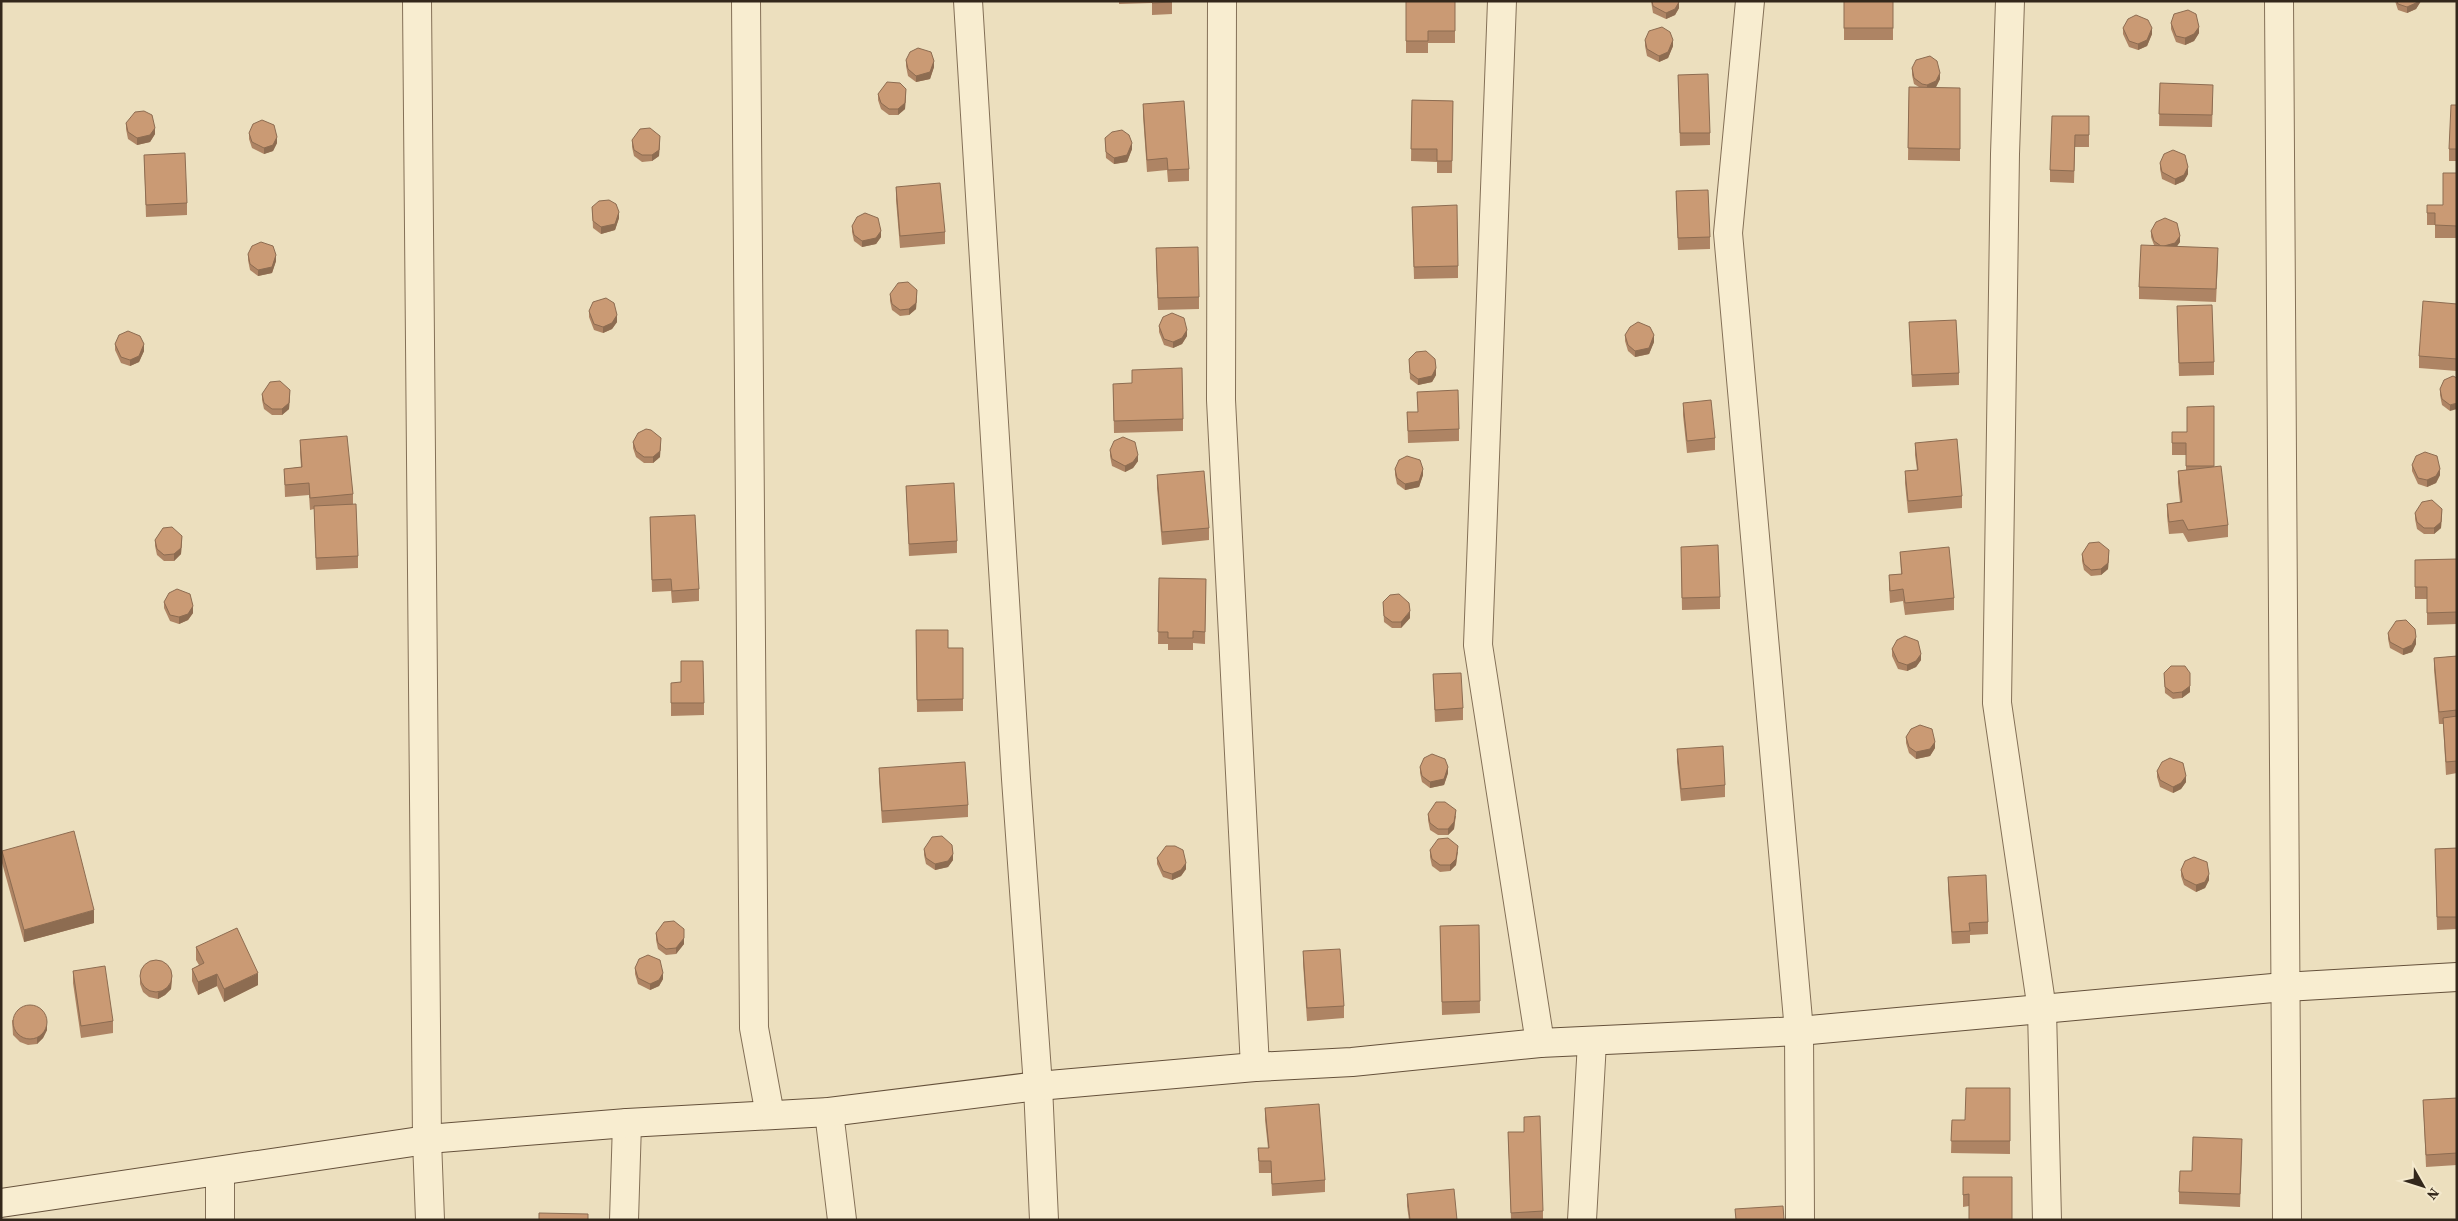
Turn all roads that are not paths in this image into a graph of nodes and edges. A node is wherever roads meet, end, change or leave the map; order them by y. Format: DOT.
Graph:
graph roads {
  1 [pos="417,1"];
  2 [pos="746,1"];
  3 [pos="968,1"];
  4 [pos="1222,1"];
  5 [pos="1502,1"];
  6 [pos="1750,1"];
  7 [pos="2010,1"];
  8 [pos="2279,1"];
  9 [pos="2457,977"];
  10 [pos="2284,987"];
  11 [pos="2042,1010"];
  12 [pos="1800,1031"];
  13 [pos="1592,1042"];
  14 [pos="1540,1043"];
  15 [pos="1255,1067"];
  16 [pos="1038,1086"];
  17 [pos="829,1112"];
  18 [pos="770,1114"];
  19 [pos="627,1123"];
  20 [pos="427,1140"];
  21 [pos="220,1172"];
  22 [pos="1,1203"];
  23 [pos="220,1220"];
  24 [pos="430,1220"];
  25 [pos="624,1220"];
  26 [pos="842,1220"];
  27 [pos="1044,1220"];
  28 [pos="1582,1220"];
  29 [pos="1800,1220"];
  30 [pos="2047,1220"];
  31 [pos="2287,1220"];
  1 -- 20 [label="street"];
  2 -- 18 [label="street"];
  3 -- 16 [label="street"];
  4 -- 15 [label="street"];
  5 -- 14 [label="street"];
  6 -- 12 [label="street"];
  7 -- 11 [label="street"];
  8 -- 10 [label="street"];
  9 -- 10 [label="street"];
  10 -- 11 [label="street"];
  10 -- 31 [label="street"];
  11 -- 12 [label="street"];
  11 -- 30 [label="street"];
  12 -- 13 [label="street"];
  12 -- 29 [label="street"];
  13 -- 14 [label="street"];
  13 -- 28 [label="street"];
  14 -- 15 [label="street"];
  15 -- 16 [label="street"];
  16 -- 17 [label="street"];
  16 -- 27 [label="street"];
  17 -- 18 [label="street"];
  17 -- 26 [label="street"];
  18 -- 19 [label="street"];
  19 -- 20 [label="street"];
  19 -- 25 [label="street"];
  20 -- 21 [label="street"];
  20 -- 24 [label="street"];
  21 -- 22 [label="street"];
  21 -- 23 [label="street"];
}
